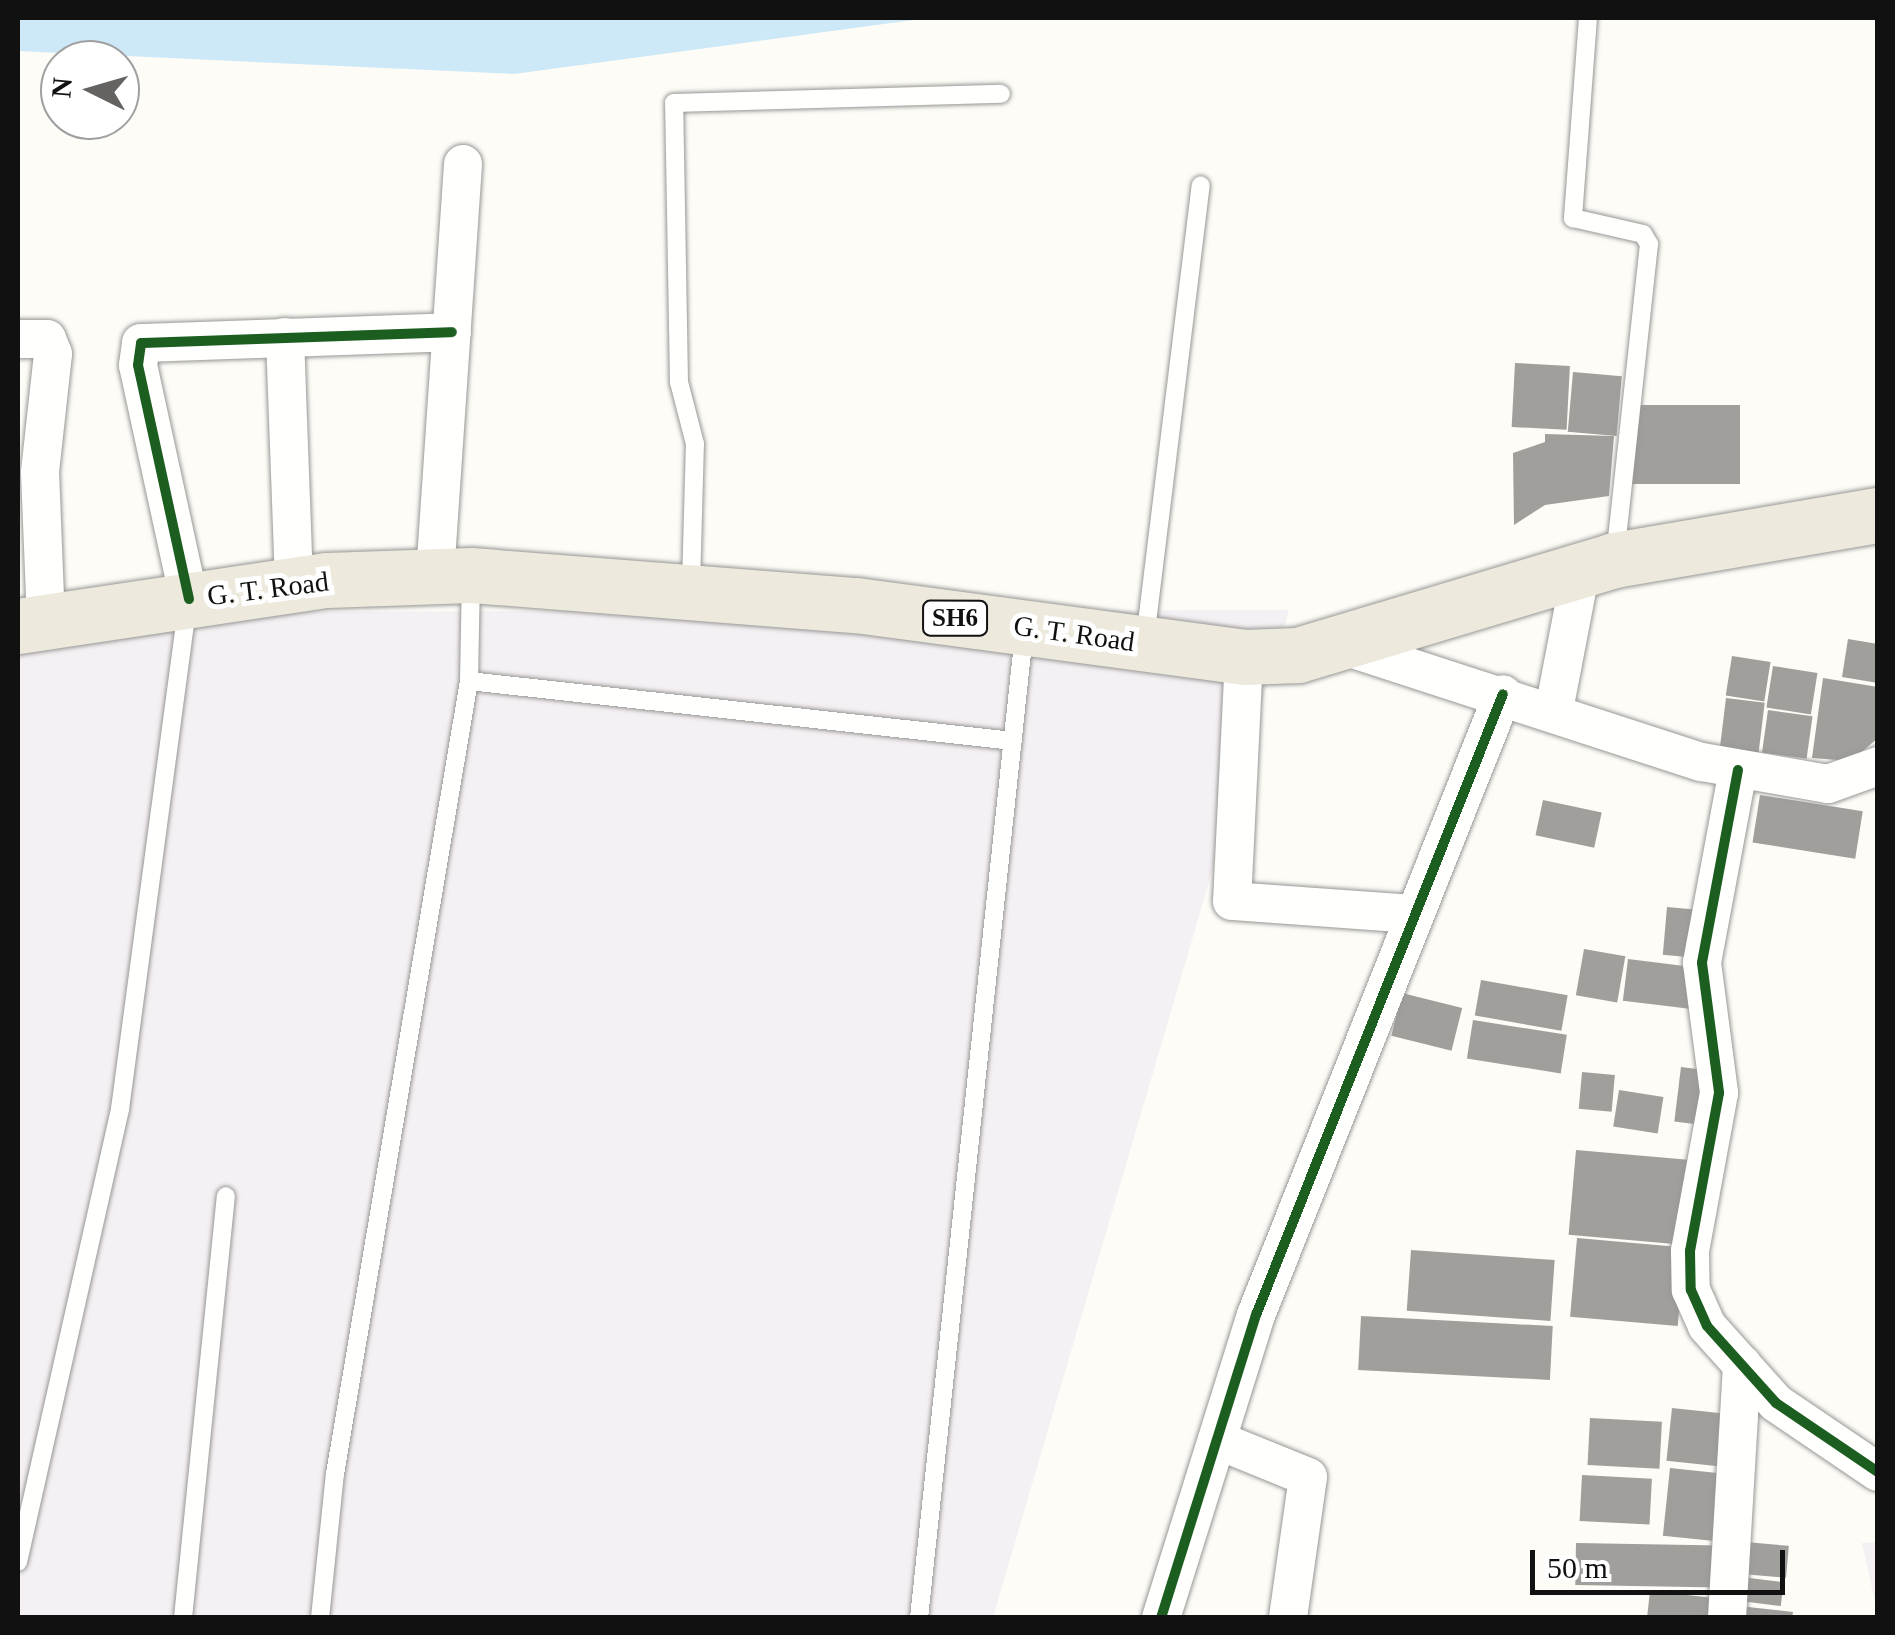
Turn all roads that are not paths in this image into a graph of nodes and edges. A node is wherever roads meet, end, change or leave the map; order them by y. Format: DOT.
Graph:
graph roads {
  1 [pos="1588,18"];
  2 [pos="1001,94"];
  3 [pos="464,164"];
  4 [pos="1202,186"];
  5 [pos="452,332"];
  6 [pos="285,336"];
  7 [pos="18,339"];
  8 [pos="1878,515"];
  9 [pos="1597,565"];
  10 [pos="453,575"];
  11 [pos="294,584"];
  12 [pos="691,590"];
  13 [pos="189,599"];
  14 [pos="32,624"];
  15 [pos="1025,628"];
  16 [pos="1144,644"];
  17 [pos="1344,646"];
  18 [pos="1244,657"];
  19 [pos="469,681"];
  20 [pos="1503,694"];
  21 [pos="1554,710"];
  22 [pos="1013,740"];
  23 [pos="1878,766"];
  24 [pos="1738,770"];
  25 [pos="1412,914"];
  26 [pos="226,1196"];
  27 [pos="1742,1364"];
  28 [pos="1216,1440"];
  29 [pos="1867,1466"];
  30 [pos="18,1562"];
  31 [pos="183,1618"];
  32 [pos="320,1618"];
  33 [pos="919,1618"];
  34 [pos="1160,1618"];
  35 [pos="1288,1618"];
  36 [pos="1727,1618"];
  1 -- 9 [label="lane"];
  2 -- 12 [label="lane"];
  3 -- 5 [label="street"];
  4 -- 16 [label="lane"];
  5 -- 6 [label="street"];
  5 -- 10 [label="street"];
  6 -- 11 [label="street"];
  6 -- 13 [label="street"];
  7 -- 14 [label="street"];
  8 -- 9 [label="main road, G. T. Road / SH6"];
  9 -- 17 [label="main road, G. T. Road / SH6"];
  9 -- 21 [label="street"];
  10 -- 11 [label="main road, G. T. Road / SH6"];
  10 -- 12 [label="main road, G. T. Road / SH6"];
  10 -- 19 [label="lane"];
  11 -- 13 [label="main road, G. T. Road / SH6"];
  12 -- 15 [label="main road, G. T. Road / SH6"];
  13 -- 14 [label="main road, G. T. Road / SH6"];
  13 -- 30 [label="lane"];
  15 -- 16 [label="main road, G. T. Road / SH6"];
  15 -- 22 [label="lane"];
  16 -- 18 [label="main road, G. T. Road / SH6"];
  17 -- 18 [label="main road, G. T. Road / SH6"];
  17 -- 20 [label="street"];
  18 -- 25 [label="street"];
  19 -- 22 [label="lane"];
  19 -- 32 [label="lane"];
  20 -- 21 [label="street"];
  20 -- 25 [label="street"];
  21 -- 24 [label="street"];
  22 -- 33 [label="lane"];
  23 -- 24 [label="street"];
  24 -- 27 [label="street"];
  25 -- 28 [label="street"];
  26 -- 31 [label="lane"];
  27 -- 29 [label="street"];
  27 -- 36 [label="street"];
  28 -- 34 [label="street"];
  28 -- 35 [label="street"];
}
